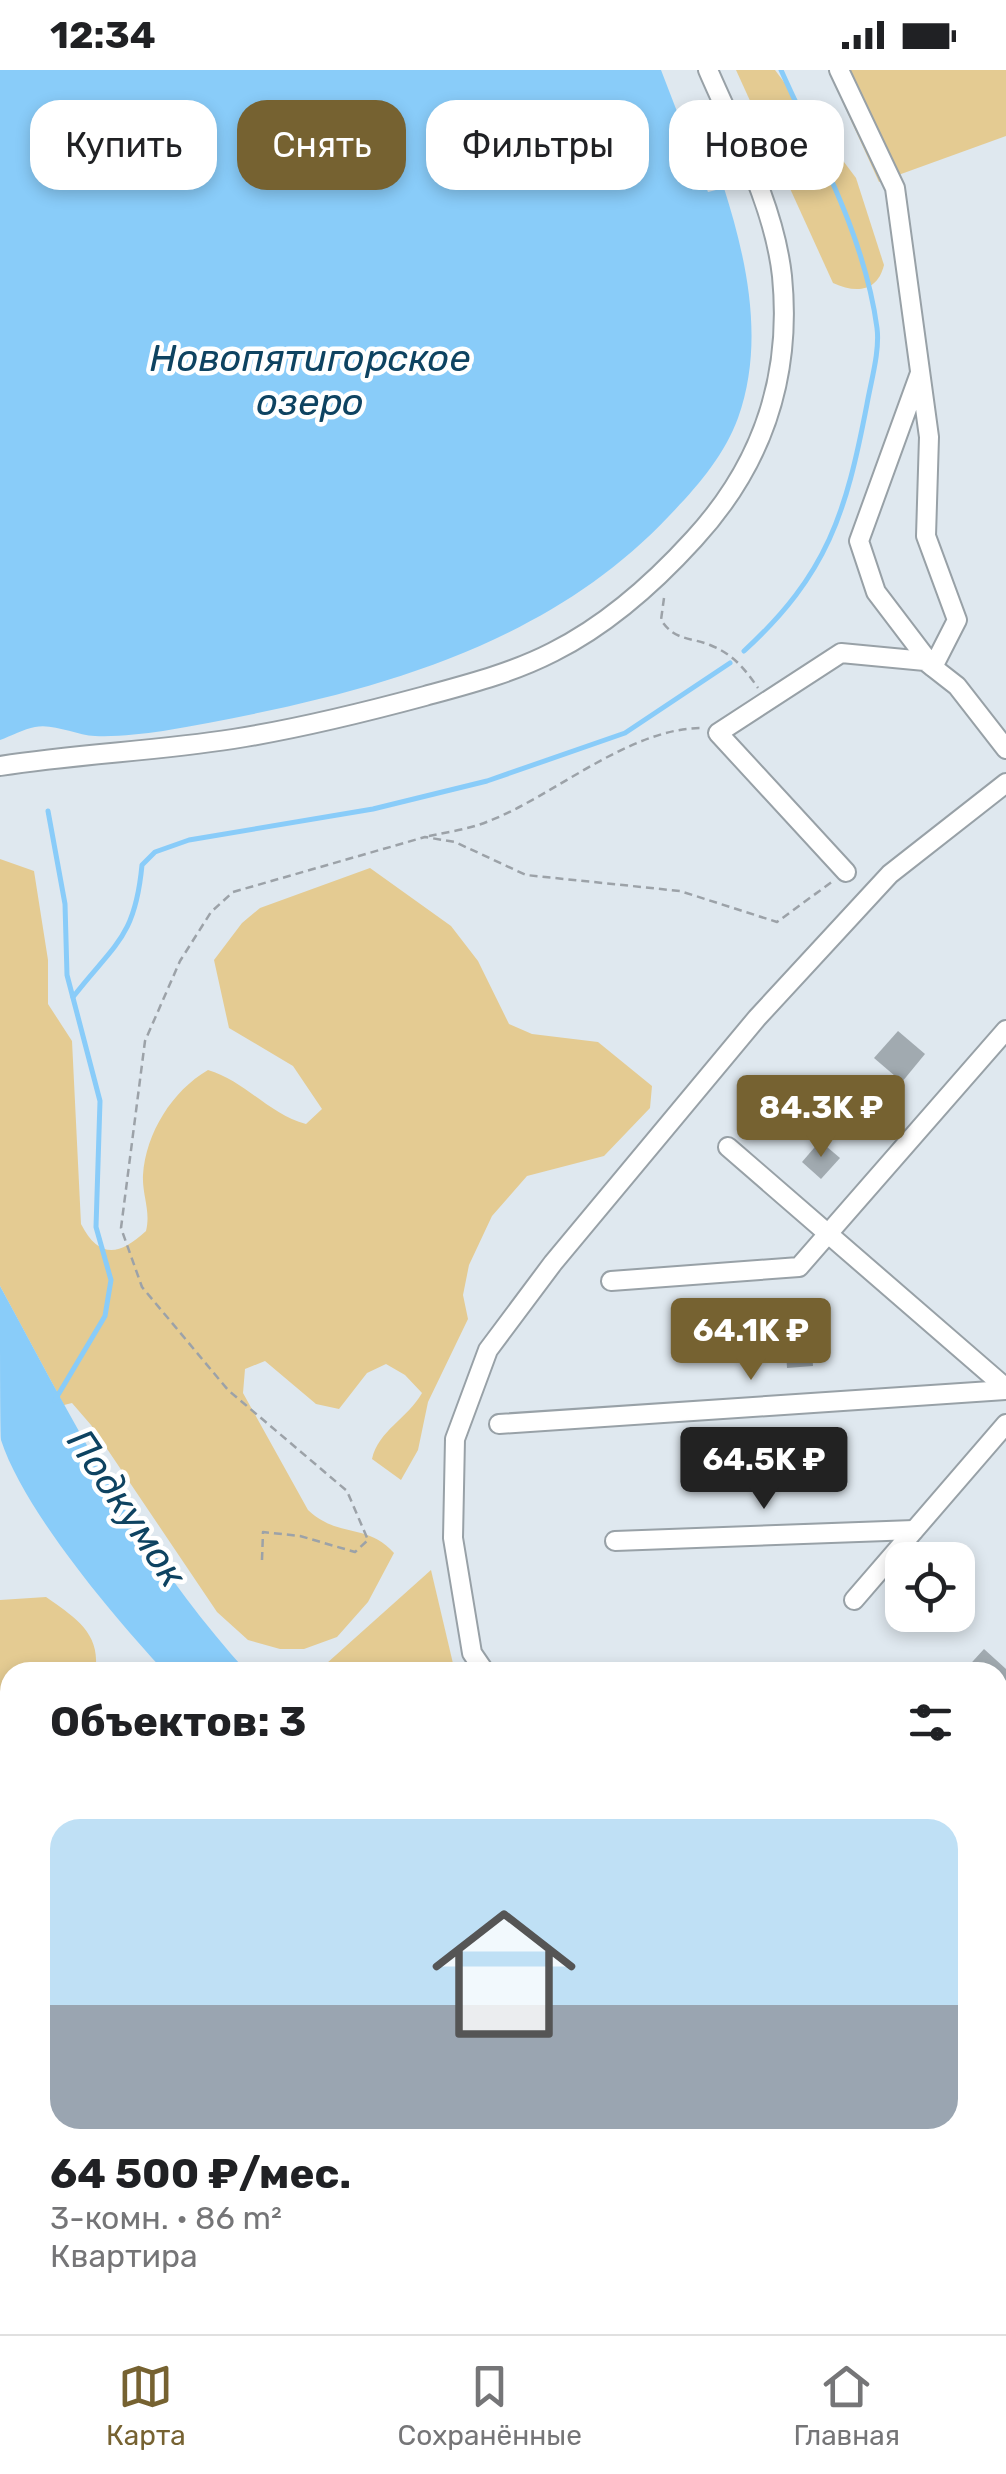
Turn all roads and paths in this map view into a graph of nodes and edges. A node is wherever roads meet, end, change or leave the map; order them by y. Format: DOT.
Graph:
graph roads {
  1 [pos="708,70"];
  2 [pos="839,70"];
  3 [pos="920,372"];
  4 [pos="658,577"];
  5 [pos="933,668"];
  6 [pos="766,699"];
  7 [pos="718,732"];
  8 [pos="1006,749"];
  9 [pos="0,766"];
  10 [pos="1006,783"];
  11 [pos="424,837"];
  12 [pos="846,872"];
  13 [pos="1006,1030"];
  14 [pos="728,1147"];
  15 [pos="828,1234"];
  16 [pos="611,1281"];
  17 [pos="1006,1389"];
  18 [pos="499,1424"];
  19 [pos="1006,1424"];
  20 [pos="914,1530"];
  21 [pos="615,1541"];
  22 [pos="262,1560"];
  23 [pos="854,1600"];
  24 [pos="478,1662"];
  1 -- 4 [label="street"];
  2 -- 3 [label="street"];
  3 -- 5 [label="street"];
  3 -- 5 [label="street"];
  4 -- 6 [label="path"];
  4 -- 9 [label="street"];
  5 -- 6 [label="street"];
  5 -- 8 [label="street"];
  6 -- 7 [label="street"];
  7 -- 11 [label="path"];
  7 -- 12 [label="street"];
  10 -- 24 [label="street"];
  11 -- 12 [label="path"];
  11 -- 22 [label="path"];
  13 -- 15 [label="street"];
  14 -- 15 [label="street"];
  15 -- 16 [label="street"];
  15 -- 17 [label="street"];
  17 -- 18 [label="street"];
  19 -- 20 [label="street"];
  20 -- 21 [label="street"];
  20 -- 23 [label="street"];
}
